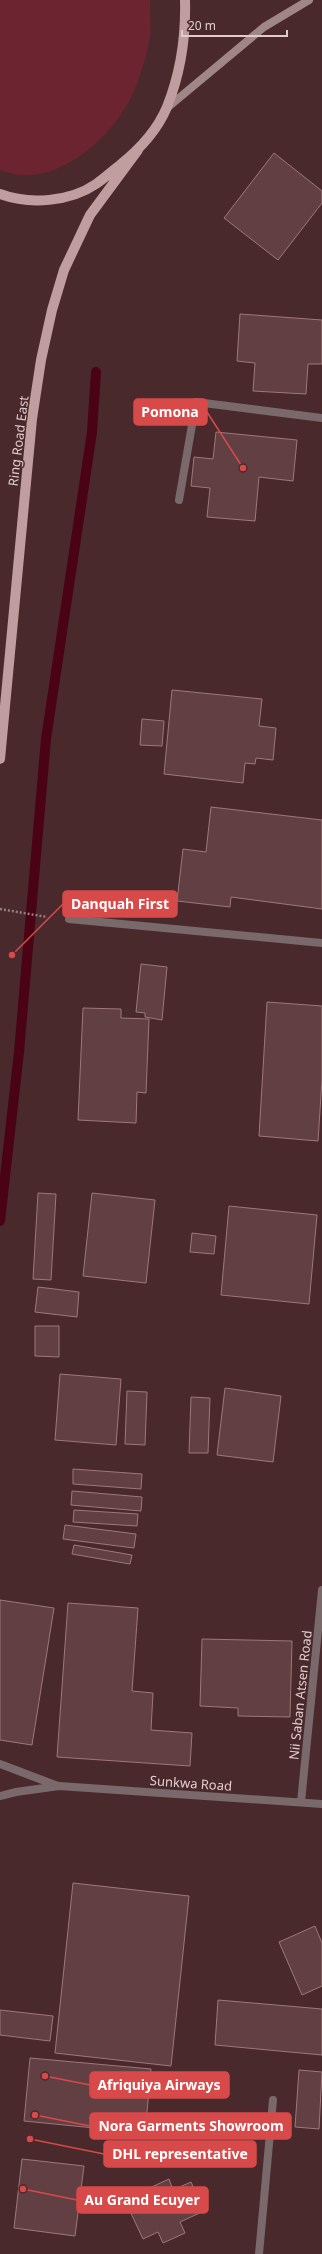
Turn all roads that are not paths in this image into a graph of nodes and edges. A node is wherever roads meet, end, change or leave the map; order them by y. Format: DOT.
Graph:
graph roads {
  1 [pos="185,0"];
  2 [pos="309,0"];
  3 [pos="167,108"];
  4 [pos="138,150"];
  5 [pos="0,194"];
  6 [pos="322,418"];
  7 [pos="179,500"];
  8 [pos="0,759"];
  9 [pos="69,919"];
  10 [pos="322,943"];
  11 [pos="322,1590"];
  12 [pos="0,1764"];
  13 [pos="59,1786"];
  14 [pos="0,1796"];
  15 [pos="301,1802"];
  16 [pos="322,1804"];
  17 [pos="273,2100"];
  18 [pos="259,2254"];
  1 -- 3 [label="main road"];
  2 -- 3 [label="main road"];
  3 -- 4 [label="main road"];
  4 -- 5 [label="main road"];
  4 -- 8 [label="main road, Ring Road East"];
  6 -- 7 [label="street"];
  9 -- 10 [label="street"];
  11 -- 15 [label="street, Nii Saban Atsen Road"];
  12 -- 13 [label="street, Sunkwa Road"];
  13 -- 14 [label="street, Sunkwa Road"];
  13 -- 15 [label="street, Sunkwa Road"];
  15 -- 16 [label="street, Sunkwa Road"];
  17 -- 18 [label="street"];
}
